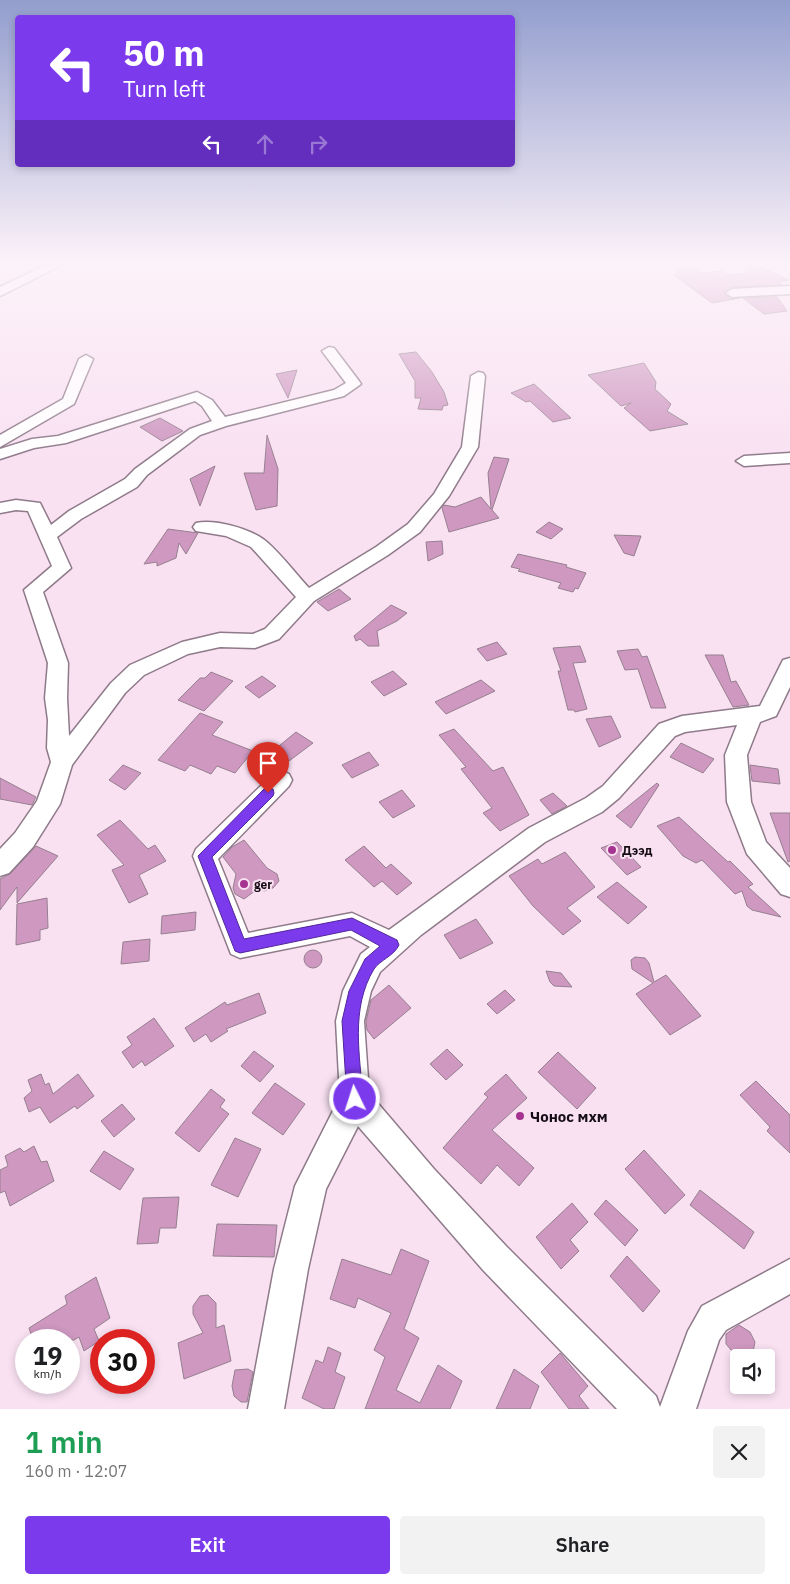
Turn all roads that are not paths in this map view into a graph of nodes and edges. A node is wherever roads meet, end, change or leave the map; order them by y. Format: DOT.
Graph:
graph roads {
  1 [pos="329,351"];
  2 [pos="86,359"];
  3 [pos="478,376"];
  4 [pos="221,423"];
  5 [pos="0,442"];
  6 [pos="0,454"];
  7 [pos="790,458"];
  8 [pos="744,461"];
  9 [pos="0,508"];
  10 [pos="202,527"];
  11 [pos="48,536"];
  12 [pos="307,598"];
  13 [pos="790,665"];
  14 [pos="752,715"];
  15 [pos="62,762"];
  16 [pos="281,780"];
  17 [pos="0,866"];
  18 [pos="790,886"];
  19 [pos="392,945"];
  20 [pos="355,1099"];
  21 [pos="790,1276"];
  22 [pos="266,1409"];
  23 [pos="643,1409"];
  24 [pos="678,1409"];
  1 -- 4 [label="street"];
  2 -- 5 [label="street"];
  3 -- 12 [label="street"];
  4 -- 6 [label="street"];
  4 -- 11 [label="street"];
  7 -- 8 [label="street"];
  9 -- 11 [label="street"];
  10 -- 12 [label="street"];
  11 -- 15 [label="street"];
  12 -- 15 [label="street"];
  13 -- 14 [label="street"];
  14 -- 18 [label="street"];
  14 -- 19 [label="street"];
  15 -- 17 [label="street"];
  16 -- 19 [label="street"];
  19 -- 20 [label="street"];
  20 -- 22 [label="street"];
  20 -- 23 [label="street"];
  21 -- 24 [label="street"];
}
